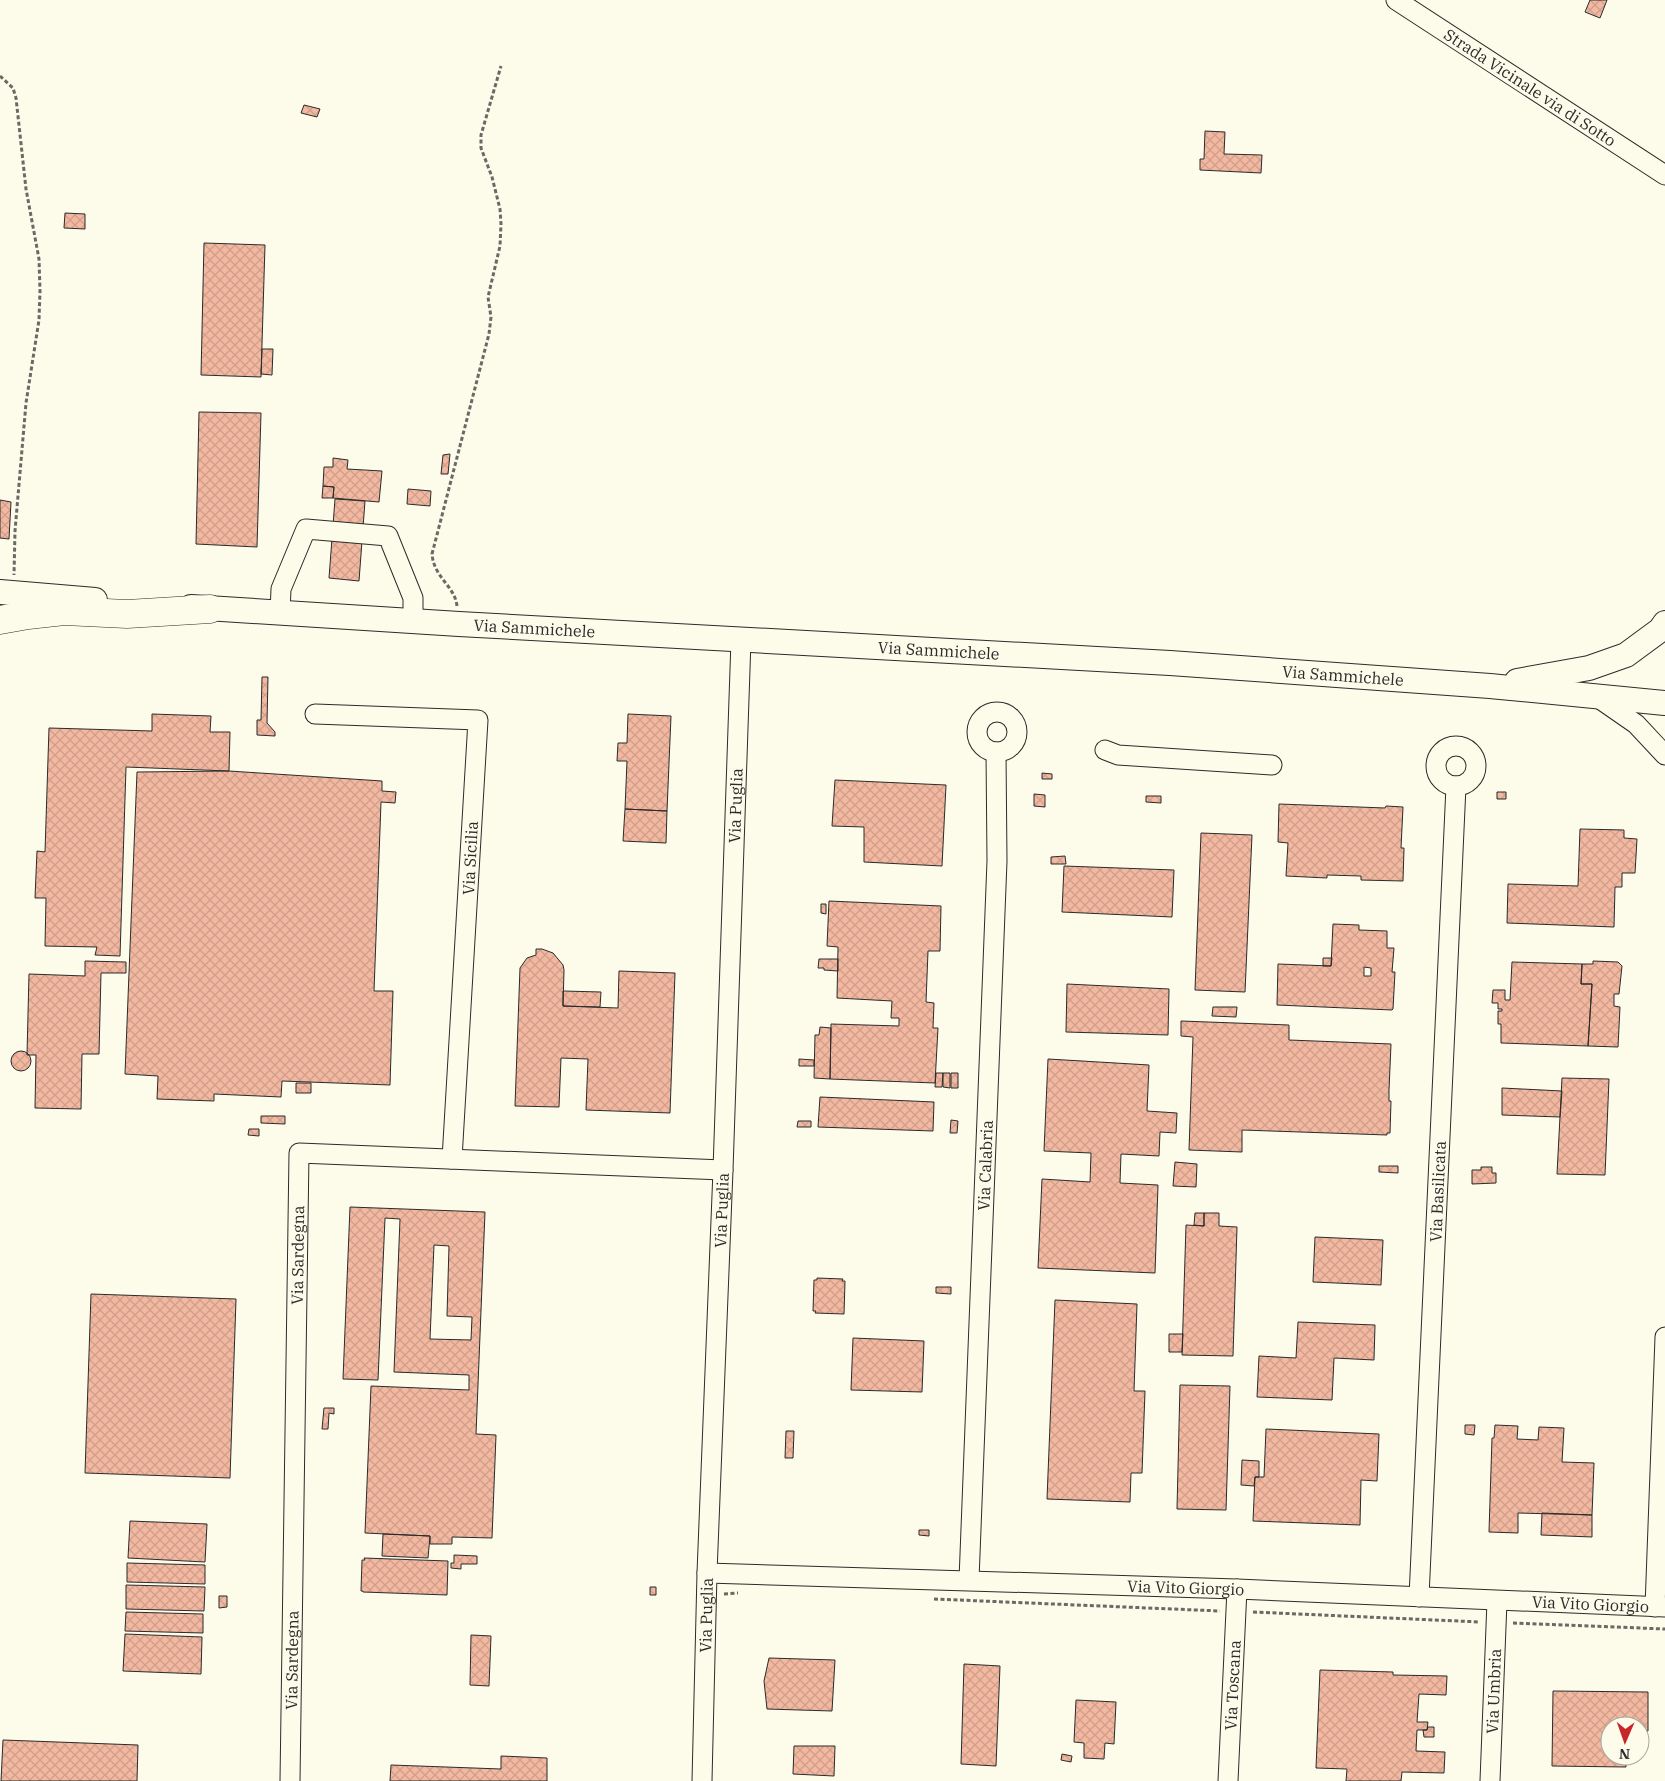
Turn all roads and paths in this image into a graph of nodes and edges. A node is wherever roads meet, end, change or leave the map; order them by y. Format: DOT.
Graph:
graph roads {
  1 [pos="1396,0"];
  2 [pos="501,66"];
  3 [pos="0,76"];
  4 [pos="1665,175"];
  5 [pos="7,593"];
  6 [pos="210,609"];
  7 [pos="280,613"];
  8 [pos="0,620"];
  9 [pos="413,621"];
  10 [pos="1665,623"];
  11 [pos="459,624"];
  12 [pos="741,640"];
  13 [pos="1490,686"];
  14 [pos="1598,697"];
  15 [pos="1665,703"];
  16 [pos="315,714"];
  17 [pos="1105,750"];
  18 [pos="996,752"];
  19 [pos="1665,755"];
  20 [pos="1272,765"];
  21 [pos="1456,786"];
  22 [pos="452,1159"];
  23 [pos="723,1170"];
  24 [pos="1665,1337"];
  25 [pos="707,1573"];
  26 [pos="968,1580"];
  27 [pos="1237,1589"];
  28 [pos="740,1593"];
  29 [pos="706,1596"];
  30 [pos="1419,1597"];
  31 [pos="928,1599"];
  32 [pos="1497,1600"];
  33 [pos="1660,1607"];
  34 [pos="1237,1612"];
  35 [pos="1497,1623"];
  36 [pos="1665,1629"];
  37 [pos="290,1781"];
  38 [pos="702,1781"];
  39 [pos="1228,1781"];
  40 [pos="1490,1781"];
  1 -- 4 [label="street, Strada Vicinale via di Sotto"];
  2 -- 11 [label="path"];
  3 -- 5 [label="path"];
  5 -- 6 [label="main road, Via Sammichele"];
  6 -- 7 [label="main road, Via Sammichele"];
  6 -- 8 [label="highway"];
  7 -- 9 [label="main road, Via Sammichele"];
  7 -- 9 [label="street"];
  9 -- 11 [label="main road, Via Sammichele"];
  10 -- 13 [label="main road"];
  11 -- 12 [label="main road, Via Sammichele"];
  12 -- 13 [label="main road, Via Sammichele"];
  12 -- 23 [label="street, Via Puglia"];
  13 -- 14 [label="main road, Via Sammichele"];
  14 -- 15 [label="main road, Via Sammichele"];
  14 -- 19 [label="street"];
  16 -- 22 [label="street, Via Sicilia"];
  17 -- 20 [label="street"];
  18 -- 26 [label="street, Via Calabria"];
  21 -- 30 [label="street, Via Basilicata"];
  22 -- 23 [label="street, Via Sardegna"];
  22 -- 37 [label="street, Via Sardegna"];
  23 -- 25 [label="street, Via Puglia"];
  24 -- 33 [label="street"];
  25 -- 26 [label="street, Via Vito Giorgio"];
  25 -- 29 [label="street, Via Puglia"];
  26 -- 27 [label="street, Via Vito Giorgio"];
  27 -- 30 [label="street, Via Vito Giorgio"];
  27 -- 34 [label="street, Via Toscana"];
  28 -- 29 [label="path"];
  29 -- 38 [label="street, Via Puglia"];
  30 -- 32 [label="street, Via Vito Giorgio"];
  31 -- 34 [label="path"];
  32 -- 33 [label="street, Via Vito Giorgio"];
  32 -- 35 [label="street, Via Umbria"];
  34 -- 35 [label="path"];
  34 -- 39 [label="street, Via Toscana"];
  35 -- 36 [label="path"];
  35 -- 40 [label="street, Via Umbria"];
}
